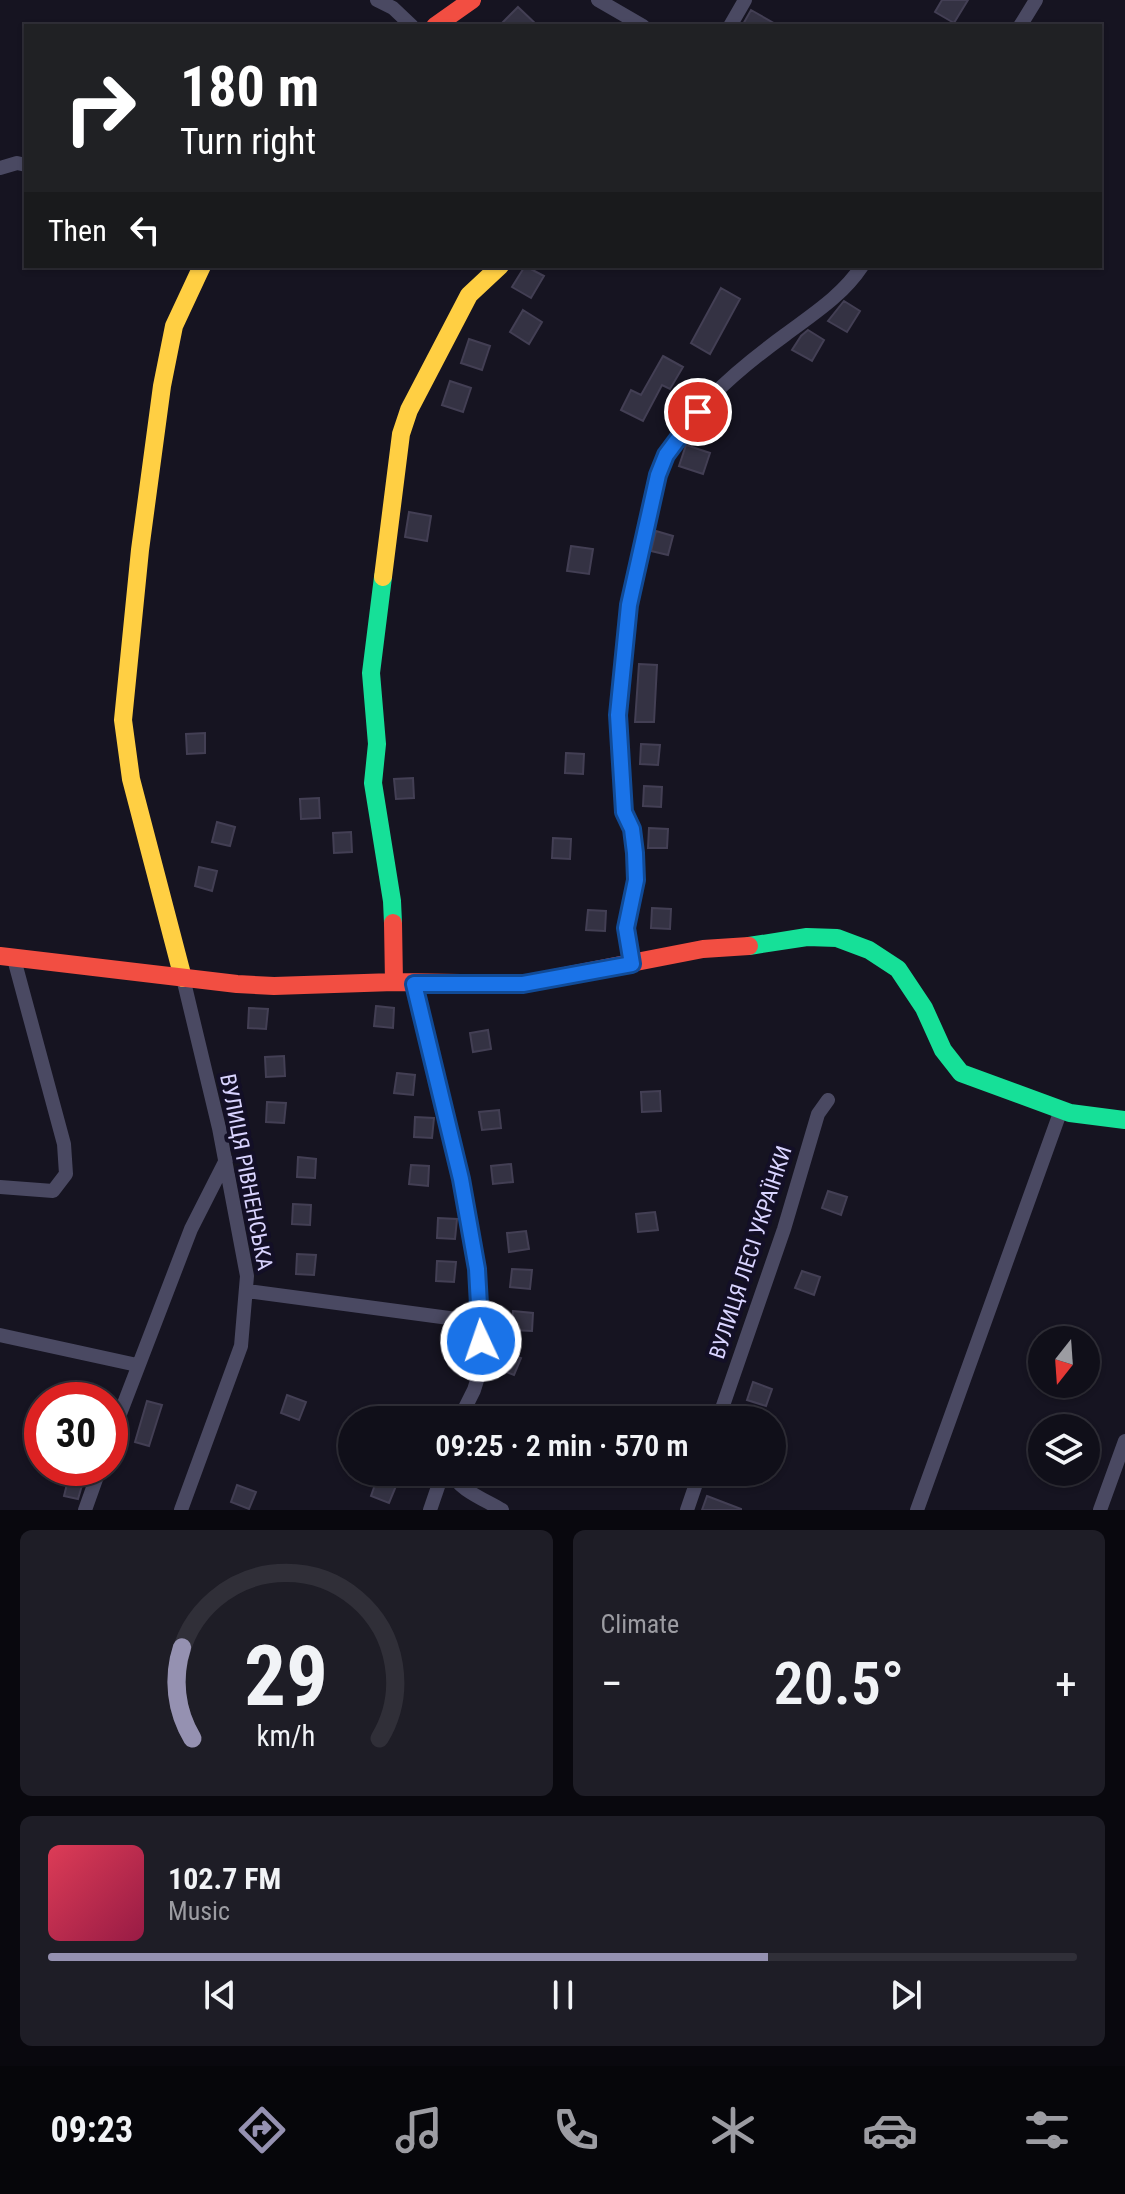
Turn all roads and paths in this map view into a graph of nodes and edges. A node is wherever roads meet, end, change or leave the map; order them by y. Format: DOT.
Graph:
graph roads {
  1 [pos="377,0"];
  2 [pos="472,0"];
  3 [pos="598,0"];
  4 [pos="745,0"];
  5 [pos="1036,0"];
  6 [pos="410,24"];
  7 [pos="438,24"];
  8 [pos="640,24"];
  9 [pos="731,24"];
  10 [pos="1021,24"];
  11 [pos="24,165"];
  12 [pos="0,168"];
  13 [pos="201,268"];
  14 [pos="498,268"];
  15 [pos="861,268"];
  16 [pos="7,957"];
  17 [pos="632,964"];
  18 [pos="183,978"];
  19 [pos="394,982"];
  20 [pos="414,984"];
  21 [pos="828,1100"];
  22 [pos="1061,1110"];
  23 [pos="1125,1120"];
  24 [pos="226,1160"];
  25 [pos="0,1187"];
  26 [pos="247,1291"];
  27 [pos="479,1322"];
  28 [pos="0,1335"];
  29 [pos="137,1365"];
  30 [pos="128,1390"];
  31 [pos="466,1406"];
  32 [pos="723,1406"];
  33 [pos="1125,1441"];
  34 [pos="94,1486"];
  35 [pos="438,1486"];
  36 [pos="464,1486"];
  37 [pos="695,1486"];
  38 [pos="85,1510"];
  39 [pos="181,1510"];
  40 [pos="430,1510"];
  41 [pos="502,1510"];
  42 [pos="687,1510"];
  43 [pos="917,1510"];
  44 [pos="1100,1510"];
  1 -- 6 [label="street"];
  2 -- 7 [label="street"];
  3 -- 8 [label="street"];
  4 -- 9 [label="street"];
  5 -- 10 [label="street"];
  11 -- 12 [label="street"];
  13 -- 18 [label="street"];
  14 -- 19 [label="street"];
  15 -- 17 [label="street"];
  16 -- 18 [label="street"];
  16 -- 25 [label="street"];
  17 -- 20 [label="street"];
  17 -- 22 [label="street"];
  18 -- 19 [label="street"];
  18 -- 24 [label="street, ВУЛИЦЯ РІВНЕНСЬКА"];
  19 -- 20 [label="street"];
  20 -- 27 [label="street"];
  21 -- 32 [label="street, ВУЛИЦЯ ЛЕСІ УКРАЇНКИ"];
  22 -- 23 [label="street"];
  22 -- 43 [label="street"];
  24 -- 26 [label="street, ВУЛИЦЯ РІВНЕНСЬКА"];
  24 -- 29 [label="street"];
  26 -- 27 [label="street"];
  26 -- 39 [label="street, ВУЛИЦЯ РІВНЕНСЬКА"];
  27 -- 31 [label="street"];
  28 -- 29 [label="street"];
  29 -- 30 [label="street"];
  33 -- 44 [label="street"];
  34 -- 38 [label="street"];
  35 -- 40 [label="street"];
  36 -- 41 [label="street"];
  37 -- 42 [label="street"];
}
